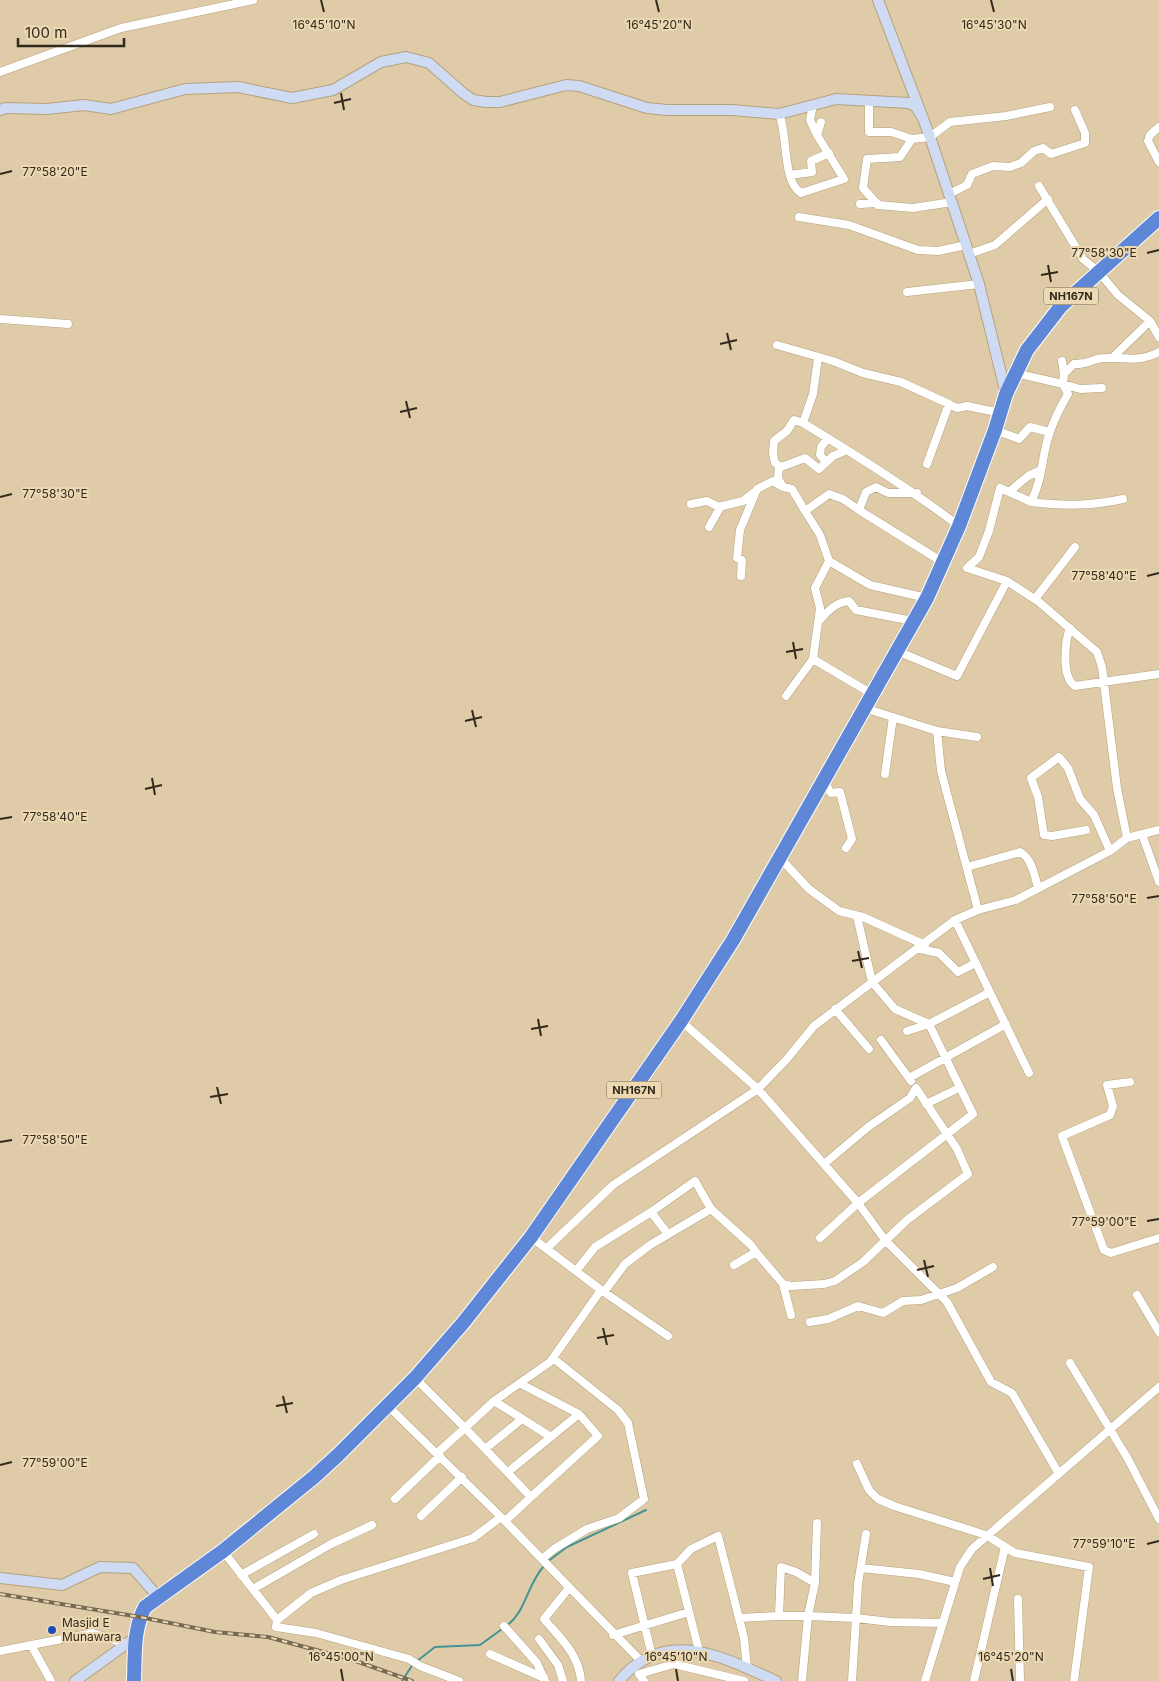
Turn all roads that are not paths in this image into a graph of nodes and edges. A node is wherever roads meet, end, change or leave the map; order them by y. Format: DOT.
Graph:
graph roads {
  1 [pos="253,0"];
  2 [pos="878,0"];
  3 [pos="0,72"];
  4 [pos="869,102"];
  5 [pos="813,105"];
  6 [pos="1050,107"];
  7 [pos="0,110"];
  8 [pos="1076,110"];
  9 [pos="779,114"];
  10 [pos="923,118"];
  11 [pos="822,122"];
  12 [pos="1159,127"];
  13 [pos="817,135"];
  14 [pos="930,137"];
  15 [pos="912,140"];
  16 [pos="829,153"];
  17 [pos="1159,162"];
  18 [pos="790,175"];
  19 [pos="1039,186"];
  20 [pos="951,198"];
  21 [pos="1048,199"];
  22 [pos="877,203"];
  23 [pos="860,204"];
  24 [pos="799,217"];
  25 [pos="1159,218"];
  26 [pos="968,250"];
  27 [pos="1098,271"];
  28 [pos="979,284"];
  29 [pos="907,292"];
  30 [pos="0,319"];
  31 [pos="1150,321"];
  32 [pos="68,324"];
  33 [pos="1159,337"];
  34 [pos="777,346"];
  35 [pos="1159,352"];
  36 [pos="818,358"];
  37 [pos="1112,358"];
  38 [pos="1062,361"];
  39 [pos="1015,373"];
  40 [pos="1064,374"];
  41 [pos="1063,384"];
  42 [pos="1102,388"];
  43 [pos="1006,394"];
  44 [pos="949,404"];
  45 [pos="1001,413"];
  46 [pos="803,423"];
  47 [pos="995,430"];
  48 [pos="1050,432"];
  49 [pos="828,438"];
  50 [pos="847,450"];
  51 [pos="826,462"];
  52 [pos="927,464"];
  53 [pos="779,466"];
  54 [pos="1041,470"];
  55 [pos="783,487"];
  56 [pos="757,489"];
  57 [pos="1009,492"];
  58 [pos="917,493"];
  59 [pos="1123,499"];
  60 [pos="1032,502"];
  61 [pos="691,504"];
  62 [pos="721,506"];
  63 [pos="859,510"];
  64 [pos="805,511"];
  65 [pos="959,526"];
  66 [pos="709,527"];
  67 [pos="1075,547"];
  68 [pos="829,561"];
  69 [pos="944,563"];
  70 [pos="741,576"];
  71 [pos="1006,582"];
  72 [pos="927,598"];
  73 [pos="1035,599"];
  74 [pos="819,621"];
  75 [pos="913,621"];
  76 [pos="1070,628"];
  77 [pos="897,651"];
  78 [pos="813,659"];
  79 [pos="1159,674"];
  80 [pos="1104,682"];
  81 [pos="872,694"];
  82 [pos="786,696"];
  83 [pos="864,708"];
  84 [pos="893,717"];
  85 [pos="937,731"];
  86 [pos="977,737"];
  87 [pos="885,774"];
  88 [pos="823,780"];
  89 [pos="1086,830"];
  90 [pos="1159,830"];
  91 [pos="1142,834"];
  92 [pos="1127,838"];
  93 [pos="846,848"];
  94 [pos="1110,851"];
  95 [pos="779,857"];
  96 [pos="967,867"];
  97 [pos="1159,882"];
  98 [pos="1038,888"];
  99 [pos="978,910"];
  100 [pos="857,916"];
  101 [pos="955,920"];
  102 [pos="922,947"];
  103 [pos="976,963"];
  104 [pos="872,982"];
  105 [pos="990,992"];
  106 [pos="835,1009"];
  107 [pos="681,1021"];
  108 [pos="929,1024"];
  109 [pos="1006,1024"];
  110 [pos="907,1031"];
  111 [pos="881,1040"];
  112 [pos="869,1049"];
  113 [pos="945,1058"];
  114 [pos="1029,1073"];
  115 [pos="909,1078"];
  116 [pos="1130,1082"];
  117 [pos="916,1088"];
  118 [pos="959,1088"];
  119 [pos="758,1089"];
  120 [pos="926,1104"];
  121 [pos="947,1135"];
  122 [pos="824,1164"];
  123 [pos="858,1204"];
  124 [pos="711,1209"];
  125 [pos="651,1212"];
  126 [pos="668,1234"];
  127 [pos="531,1237"];
  128 [pos="820,1238"];
  129 [pos="1159,1238"];
  130 [pos="885,1240"];
  131 [pos="547,1248"];
  132 [pos="756,1252"];
  133 [pos="734,1265"];
  134 [pos="993,1266"];
  135 [pos="576,1271"];
  136 [pos="783,1284"];
  137 [pos="602,1291"];
  138 [pos="938,1293"];
  139 [pos="1137,1295"];
  140 [pos="791,1315"];
  141 [pos="810,1322"];
  142 [pos="1159,1332"];
  143 [pos="668,1336"];
  144 [pos="553,1358"];
  145 [pos="1070,1363"];
  146 [pos="415,1378"];
  147 [pos="521,1384"];
  148 [pos="1159,1387"];
  149 [pos="494,1401"];
  150 [pos="387,1405"];
  151 [pos="579,1414"];
  152 [pos="522,1419"];
  153 [pos="465,1428"];
  154 [pos="1111,1429"];
  155 [pos="551,1436"];
  156 [pos="485,1449"];
  157 [pos="439,1455"];
  158 [pos="857,1464"];
  159 [pos="508,1472"];
  160 [pos="1059,1474"];
  161 [pos="462,1477"];
  162 [pos="531,1498"];
  163 [pos="395,1499"];
  164 [pos="420,1516"];
  165 [pos="503,1519"];
  166 [pos="1159,1519"];
  167 [pos="817,1523"];
  168 [pos="372,1525"];
  169 [pos="314,1534"];
  170 [pos="866,1534"];
  171 [pos="986,1535"];
  172 [pos="1005,1547"];
  173 [pos="224,1551"];
  174 [pos="542,1559"];
  175 [pos="677,1564"];
  176 [pos="861,1568"];
  177 [pos="242,1575"];
  178 [pos="0,1578"];
  179 [pos="955,1582"];
  180 [pos="814,1584"];
  181 [pos="570,1588"];
  182 [pos="252,1589"];
  183 [pos="159,1598"];
  184 [pos="1018,1599"];
  185 [pos="689,1612"];
  186 [pos="779,1616"];
  187 [pos="808,1616"];
  188 [pos="739,1618"];
  189 [pos="856,1618"];
  190 [pos="277,1620"];
  191 [pos="942,1623"];
  192 [pos="645,1625"];
  193 [pos="504,1626"];
  194 [pos="613,1635"];
  195 [pos="539,1639"];
  196 [pos="131,1641"];
  197 [pos="31,1645"];
  198 [pos="0,1651"];
  199 [pos="699,1651"];
  200 [pos="490,1654"];
  201 [pos="652,1656"];
  202 [pos="641,1661"];
  203 [pos="752,1670"];
  204 [pos="642,1678"];
  205 [pos="544,1680"];
  206 [pos="927,1680"];
  207 [pos="51,1681"];
  208 [pos="75,1681"];
  209 [pos="134,1681"];
  210 [pos="459,1681"];
  211 [pos="563,1681"];
  212 [pos="581,1681"];
  213 [pos="619,1681"];
  214 [pos="634,1681"];
  215 [pos="744,1681"];
  216 [pos="776,1681"];
  217 [pos="802,1681"];
  218 [pos="852,1681"];
  219 [pos="974,1681"];
  220 [pos="1020,1681"];
  221 [pos="1074,1681"];
  1 -- 3 [label="street"];
  2 -- 10 [label="street"];
  4 -- 5 [label="street"];
  4 -- 10 [label="street"];
  4 -- 15 [label="street"];
  5 -- 9 [label="street"];
  5 -- 13 [label="street"];
  6 -- 14 [label="street"];
  7 -- 9 [label="street"];
  8 -- 20 [label="street"];
  9 -- 18 [label="street"];
  10 -- 14 [label="street"];
  11 -- 13 [label="street"];
  12 -- 17 [label="street"];
  13 -- 16 [label="street"];
  14 -- 15 [label="street"];
  14 -- 20 [label="street"];
  15 -- 22 [label="street"];
  16 -- 18 [label="street"];
  16 -- 18 [label="street"];
  19 -- 21 [label="street"];
  20 -- 22 [label="street"];
  20 -- 26 [label="street"];
  21 -- 26 [label="street"];
  21 -- 27 [label="street"];
  22 -- 23 [label="street"];
  24 -- 26 [label="street"];
  25 -- 27 [label="highway, NH167N"];
  26 -- 28 [label="street"];
  27 -- 31 [label="street"];
  27 -- 39 [label="highway, NH167N"];
  28 -- 29 [label="street"];
  28 -- 43 [label="street"];
  30 -- 32 [label="street"];
  31 -- 33 [label="street"];
  31 -- 37 [label="street"];
  34 -- 36 [label="street"];
  35 -- 37 [label="street"];
  36 -- 44 [label="street"];
  36 -- 46 [label="street"];
  37 -- 40 [label="street"];
  38 -- 40 [label="street"];
  39 -- 41 [label="street"];
  39 -- 43 [label="highway, NH167N"];
  40 -- 41 [label="street"];
  41 -- 42 [label="street"];
  41 -- 48 [label="street"];
  43 -- 45 [label="highway, NH167N"];
  44 -- 45 [label="street"];
  44 -- 52 [label="street"];
  45 -- 47 [label="highway, NH167N"];
  46 -- 49 [label="street"];
  46 -- 53 [label="street"];
  47 -- 48 [label="street"];
  47 -- 65 [label="highway, NH167N"];
  48 -- 54 [label="street"];
  49 -- 50 [label="street"];
  49 -- 51 [label="street"];
  50 -- 51 [label="street"];
  50 -- 58 [label="street"];
  51 -- 53 [label="street"];
  53 -- 55 [label="street"];
  54 -- 57 [label="street"];
  54 -- 60 [label="street"];
  55 -- 56 [label="street"];
  55 -- 64 [label="street"];
  56 -- 62 [label="street"];
  56 -- 70 [label="street"];
  57 -- 60 [label="street"];
  57 -- 71 [label="street"];
  58 -- 63 [label="street"];
  58 -- 65 [label="street"];
  59 -- 60 [label="street"];
  61 -- 62 [label="street"];
  62 -- 66 [label="street"];
  63 -- 64 [label="street"];
  63 -- 69 [label="street"];
  64 -- 68 [label="street"];
  65 -- 69 [label="highway, NH167N"];
  67 -- 73 [label="street"];
  68 -- 72 [label="street"];
  68 -- 74 [label="street"];
  69 -- 72 [label="highway, NH167N"];
  71 -- 73 [label="street"];
  71 -- 77 [label="street"];
  72 -- 75 [label="highway, NH167N"];
  73 -- 76 [label="street"];
  74 -- 75 [label="street"];
  74 -- 78 [label="street"];
  75 -- 77 [label="highway, NH167N"];
  76 -- 80 [label="street"];
  76 -- 80 [label="street"];
  77 -- 81 [label="highway, NH167N"];
  78 -- 81 [label="street"];
  78 -- 82 [label="street"];
  79 -- 80 [label="street"];
  80 -- 92 [label="street"];
  81 -- 83 [label="highway, NH167N"];
  83 -- 84 [label="street"];
  83 -- 88 [label="highway, NH167N"];
  84 -- 85 [label="street"];
  84 -- 87 [label="street"];
  85 -- 86 [label="street"];
  85 -- 96 [label="street"];
  88 -- 93 [label="street"];
  88 -- 95 [label="highway, NH167N"];
  89 -- 94 [label="street"];
  90 -- 91 [label="street"];
  91 -- 92 [label="street"];
  91 -- 97 [label="street"];
  92 -- 94 [label="street"];
  94 -- 98 [label="street"];
  95 -- 100 [label="street"];
  95 -- 107 [label="highway, NH167N"];
  96 -- 98 [label="street"];
  96 -- 99 [label="street"];
  98 -- 99 [label="street"];
  99 -- 101 [label="street"];
  100 -- 102 [label="street"];
  100 -- 104 [label="street"];
  101 -- 102 [label="street"];
  101 -- 103 [label="street"];
  102 -- 103 [label="street"];
  102 -- 104 [label="street"];
  103 -- 105 [label="street"];
  104 -- 106 [label="street"];
  104 -- 108 [label="street"];
  105 -- 108 [label="street"];
  105 -- 109 [label="street"];
  106 -- 112 [label="street"];
  106 -- 119 [label="street"];
  107 -- 119 [label="street"];
  107 -- 127 [label="highway, NH167N"];
  108 -- 110 [label="street"];
  108 -- 113 [label="street"];
  109 -- 113 [label="street"];
  109 -- 114 [label="street"];
  111 -- 115 [label="street"];
  113 -- 115 [label="street"];
  113 -- 118 [label="street"];
  115 -- 117 [label="street"];
  116 -- 129 [label="street"];
  117 -- 120 [label="street"];
  117 -- 122 [label="street"];
  118 -- 120 [label="street"];
  118 -- 121 [label="street"];
  119 -- 122 [label="street"];
  119 -- 131 [label="street"];
  120 -- 121 [label="street"];
  121 -- 123 [label="street"];
  121 -- 130 [label="street"];
  122 -- 123 [label="street"];
  123 -- 128 [label="street"];
  123 -- 130 [label="street"];
  124 -- 125 [label="street"];
  124 -- 126 [label="street"];
  124 -- 132 [label="street"];
  125 -- 126 [label="street"];
  125 -- 135 [label="street"];
  126 -- 137 [label="street"];
  127 -- 131 [label="street"];
  127 -- 146 [label="highway, NH167N"];
  130 -- 136 [label="street"];
  130 -- 138 [label="street"];
  131 -- 135 [label="street"];
  132 -- 133 [label="street"];
  132 -- 136 [label="street"];
  134 -- 138 [label="street"];
  135 -- 137 [label="street"];
  136 -- 140 [label="street"];
  137 -- 143 [label="street"];
  137 -- 144 [label="street"];
  138 -- 141 [label="street"];
  138 -- 160 [label="street"];
  139 -- 142 [label="street"];
  144 -- 147 [label="street"];
  144 -- 174 [label="street"];
  145 -- 154 [label="street"];
  146 -- 150 [label="highway, NH167N"];
  146 -- 153 [label="street"];
  147 -- 149 [label="street"];
  147 -- 151 [label="street"];
  148 -- 154 [label="street"];
  149 -- 152 [label="street"];
  149 -- 153 [label="street"];
  150 -- 157 [label="street"];
  150 -- 173 [label="highway, NH167N"];
  151 -- 155 [label="street"];
  151 -- 162 [label="street"];
  152 -- 155 [label="street"];
  152 -- 156 [label="street"];
  153 -- 156 [label="street"];
  153 -- 157 [label="street"];
  154 -- 160 [label="street"];
  154 -- 166 [label="street"];
  155 -- 159 [label="street"];
  156 -- 159 [label="street"];
  157 -- 161 [label="street"];
  157 -- 163 [label="street"];
  158 -- 171 [label="street"];
  159 -- 162 [label="street"];
  160 -- 171 [label="street"];
  161 -- 164 [label="street"];
  161 -- 165 [label="street"];
  162 -- 165 [label="street"];
  165 -- 174 [label="street"];
  165 -- 190 [label="street"];
  167 -- 180 [label="street"];
  168 -- 182 [label="street"];
  169 -- 177 [label="street"];
  170 -- 176 [label="street"];
  171 -- 172 [label="street"];
  171 -- 179 [label="street"];
  172 -- 219 [label="street"];
  172 -- 221 [label="street"];
  173 -- 177 [label="street"];
  173 -- 183 [label="highway, NH167N"];
  174 -- 181 [label="street"];
  175 -- 185 [label="street"];
  175 -- 188 [label="street"];
  175 -- 192 [label="street"];
  176 -- 179 [label="street"];
  176 -- 189 [label="street"];
  177 -- 182 [label="street"];
  178 -- 183 [label="street"];
  179 -- 191 [label="street"];
  180 -- 186 [label="street"];
  180 -- 187 [label="street"];
  181 -- 194 [label="street"];
  181 -- 212 [label="street"];
  182 -- 190 [label="street"];
  183 -- 196 [label="highway, NH167N"];
  184 -- 220 [label="street"];
  185 -- 192 [label="street"];
  185 -- 199 [label="street"];
  186 -- 187 [label="street"];
  186 -- 188 [label="street"];
  187 -- 189 [label="street"];
  187 -- 217 [label="street"];
  188 -- 203 [label="street"];
  189 -- 191 [label="street"];
  189 -- 218 [label="street"];
  190 -- 210 [label="street"];
  191 -- 206 [label="street"];
  192 -- 194 [label="street"];
  192 -- 201 [label="street"];
  193 -- 205 [label="street"];
  194 -- 202 [label="street"];
  195 -- 211 [label="street"];
  196 -- 197 [label="street"];
  196 -- 208 [label="street"];
  196 -- 209 [label="highway, NH167N"];
  197 -- 198 [label="street"];
  197 -- 207 [label="street"];
  199 -- 201 [label="street"];
  199 -- 203 [label="street"];
  200 -- 205 [label="street"];
  201 -- 202 [label="street"];
  202 -- 213 [label="street"];
  203 -- 216 [label="street"];
  204 -- 214 [label="street"];
  204 -- 215 [label="street"];
}
